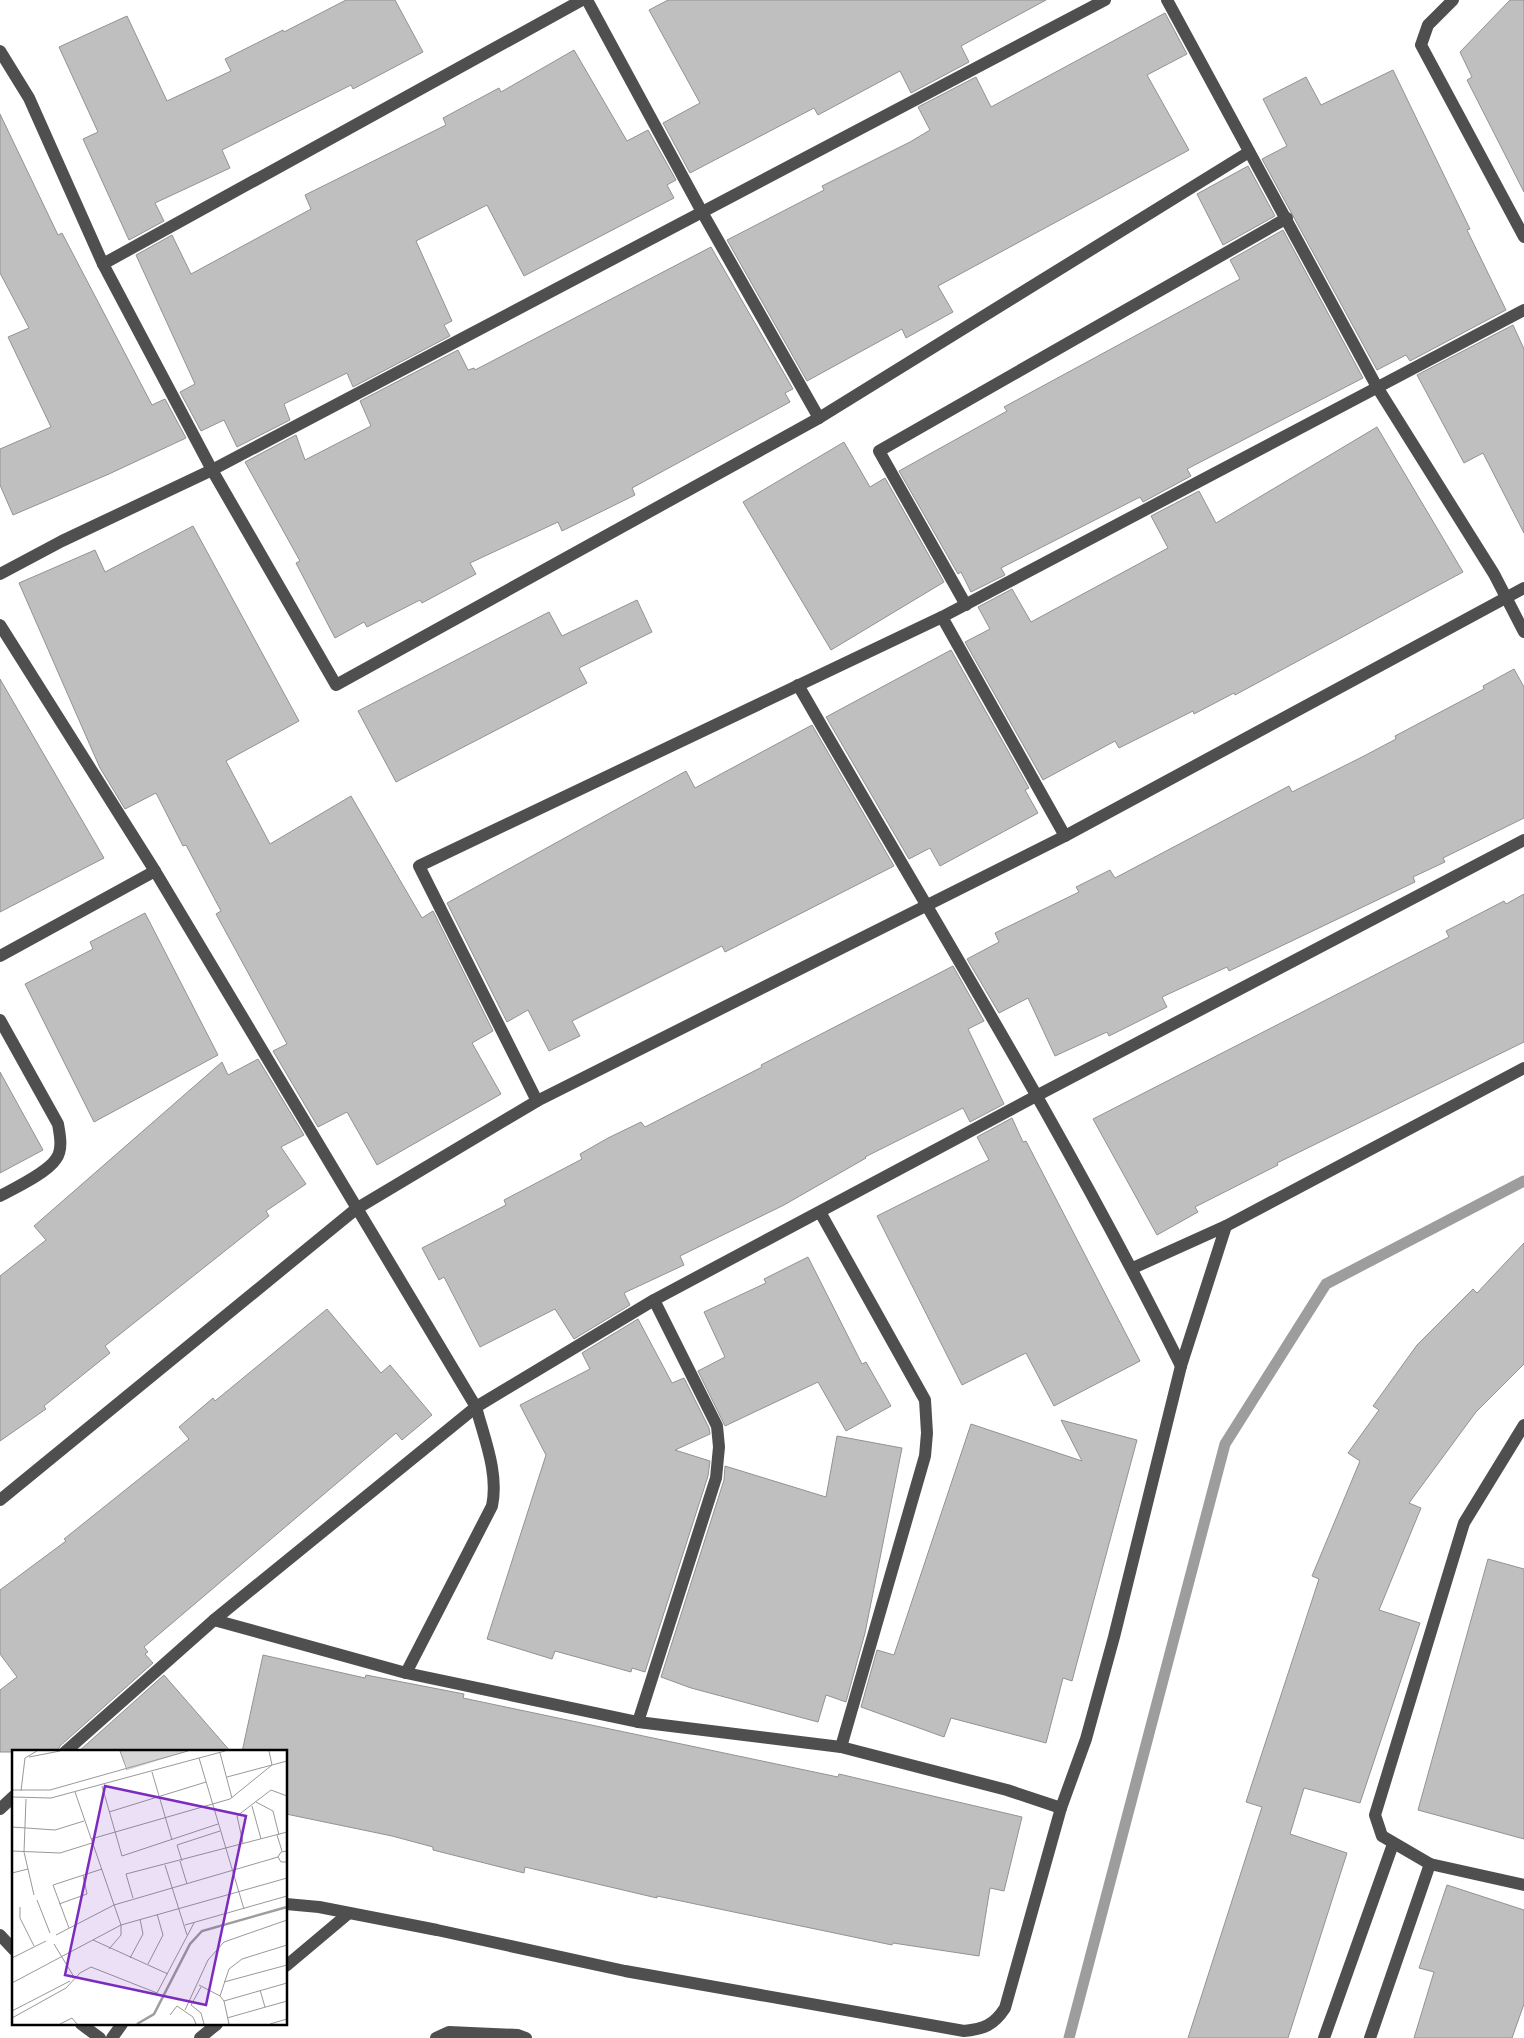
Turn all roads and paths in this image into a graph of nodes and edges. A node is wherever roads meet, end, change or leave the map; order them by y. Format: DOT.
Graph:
graph roads {
  1 [pos="582,0"];
  2 [pos="587,0"];
  3 [pos="1105,0"];
  4 [pos="1167,0"];
  5 [pos="1453,0"];
  6 [pos="0,51"];
  7 [pos="1250,152"];
  8 [pos="702,212"];
  9 [pos="1287,218"];
  10 [pos="1524,237"];
  11 [pos="103,264"];
  12 [pos="1524,310"];
  13 [pos="1377,387"];
  14 [pos="819,418"];
  15 [pos="212,470"];
  16 [pos="0,574"];
  17 [pos="1524,588"];
  18 [pos="1505,598"];
  19 [pos="966,604"];
  20 [pos="942,617"];
  21 [pos="0,625"];
  22 [pos="1524,632"];
  23 [pos="798,685"];
  24 [pos="1065,836"];
  25 [pos="1524,840"];
  26 [pos="155,871"];
  27 [pos="925,905"];
  28 [pos="0,956"];
  29 [pos="0,1020"];
  30 [pos="1524,1068"];
  31 [pos="1038,1095"];
  32 [pos="537,1100"];
  33 [pos="0,1196"];
  34 [pos="356,1209"];
  35 [pos="820,1212"];
  36 [pos="1226,1226"];
  37 [pos="1133,1268"];
  38 [pos="654,1300"];
  39 [pos="1181,1366"];
  40 [pos="476,1407"];
  41 [pos="1524,1425"];
  42 [pos="0,1500"];
  43 [pos="214,1620"];
  44 [pos="406,1674"];
  45 [pos="638,1722"];
  46 [pos="841,1747"];
  47 [pos="67,1750"];
  48 [pos="12,1798"];
  49 [pos="1061,1808"];
  50 [pos="0,1809"];
  51 [pos="1393,1844"];
  52 [pos="1430,1864"];
  53 [pos="1524,1885"];
  54 [pos="288,1904"];
  55 [pos="350,1913"];
  56 [pos="0,1934"];
  57 [pos="12,1948"];
  58 [pos="288,1964"];
  59 [pos="84,2026"];
  60 [pos="121,2026"];
  61 [pos="215,2026"];
  62 [pos="100,2038"];
  63 [pos="112,2038"];
  64 [pos="200,2038"];
  65 [pos="436,2038"];
  66 [pos="526,2038"];
  67 [pos="1324,2038"];
  68 [pos="1370,2038"];
  1 -- 11 [label="street"];
  2 -- 8 [label="street"];
  3 -- 8 [label="street"];
  4 -- 7 [label="street"];
  5 -- 10 [label="street"];
  6 -- 11 [label="street"];
  7 -- 9 [label="street"];
  7 -- 14 [label="street"];
  8 -- 14 [label="street"];
  8 -- 15 [label="street"];
  9 -- 13 [label="street"];
  9 -- 19 [label="street"];
  11 -- 15 [label="street"];
  12 -- 13 [label="street"];
  13 -- 18 [label="street"];
  13 -- 19 [label="street"];
  14 -- 15 [label="street"];
  15 -- 16 [label="street"];
  17 -- 18 [label="street"];
  18 -- 22 [label="street"];
  18 -- 24 [label="street"];
  19 -- 20 [label="street"];
  20 -- 23 [label="street"];
  20 -- 24 [label="street"];
  21 -- 26 [label="street"];
  23 -- 27 [label="street"];
  23 -- 32 [label="street"];
  24 -- 27 [label="street"];
  25 -- 31 [label="street"];
  26 -- 28 [label="street"];
  26 -- 34 [label="street"];
  27 -- 31 [label="street"];
  27 -- 32 [label="street"];
  29 -- 33 [label="street"];
  30 -- 36 [label="street"];
  31 -- 35 [label="street"];
  31 -- 37 [label="street"];
  32 -- 34 [label="street"];
  34 -- 40 [label="street"];
  34 -- 42 [label="street"];
  35 -- 38 [label="street"];
  35 -- 46 [label="street"];
  36 -- 37 [label="street"];
  36 -- 39 [label="street"];
  37 -- 39 [label="street"];
  38 -- 40 [label="street"];
  38 -- 45 [label="street"];
  39 -- 49 [label="street"];
  40 -- 43 [label="street"];
  40 -- 44 [label="street"];
  41 -- 51 [label="street"];
  43 -- 44 [label="street"];
  43 -- 47 [label="street"];
  44 -- 45 [label="street"];
  45 -- 46 [label="street"];
  46 -- 49 [label="street"];
  48 -- 50 [label="street"];
  49 -- 55 [label="street"];
  51 -- 52 [label="street"];
  51 -- 67 [label="street"];
  52 -- 53 [label="street"];
  52 -- 68 [label="street"];
  54 -- 55 [label="street"];
  55 -- 58 [label="street"];
  56 -- 57 [label="street"];
  59 -- 62 [label="street"];
  60 -- 63 [label="street"];
  61 -- 64 [label="street"];
  65 -- 66 [label="street"];
}
